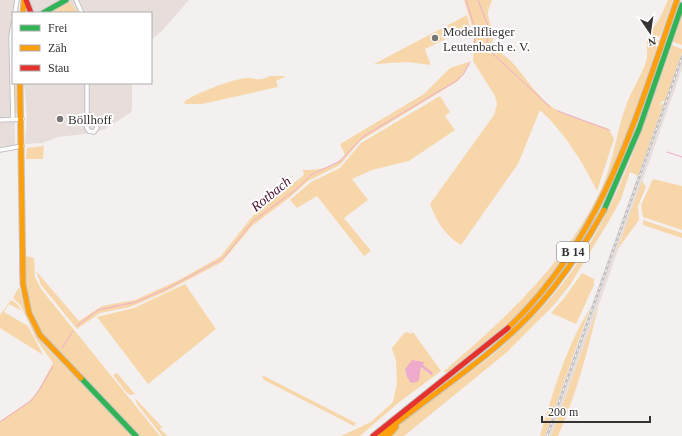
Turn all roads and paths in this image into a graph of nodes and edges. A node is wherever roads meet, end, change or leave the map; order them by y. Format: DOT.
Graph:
graph roads {
  1 [pos="17,0"];
  2 [pos="25,0"];
  3 [pos="66,0"];
  4 [pos="76,0"];
  5 [pos="677,0"];
  6 [pos="682,5"];
  7 [pos="15,12"];
  8 [pos="23,12"];
  9 [pos="31,12"];
  10 [pos="45,12"];
  11 [pos="82,12"];
  12 [pos="12,30"];
  13 [pos="12,78"];
  14 [pos="12,84"];
  15 [pos="20,84"];
  16 [pos="87,84"];
  17 [pos="87,115"];
  18 [pos="22,119"];
  19 [pos="0,120"];
  20 [pos="13,120"];
  21 [pos="22,146"];
  22 [pos="0,150"];
  23 [pos="399,420"];
  24 [pos="136,436"];
  25 [pos="373,436"];
  26 [pos="381,436"];
  27 [pos="388,436"];
  1 -- 7 [label="street"];
  2 -- 8 [label="main road"];
  2 -- 9 [label="main road"];
  3 -- 10 [label="main road"];
  4 -- 11 [label="street"];
  5 -- 25 [label="main road, B 14"];
  6 -- 23 [label="main road, B 14"];
  12 -- 13 [label="street"];
  14 -- 20 [label="street"];
  15 -- 18 [label="main road"];
  16 -- 17 [label="street"];
  17 -- 17 [label="street"];
  18 -- 20 [label="street"];
  18 -- 21 [label="main road"];
  19 -- 20 [label="street"];
  21 -- 22 [label="street"];
  21 -- 24 [label="main road"];
  23 -- 26 [label="main road, B 14"];
  23 -- 27 [label="main road"];
}
